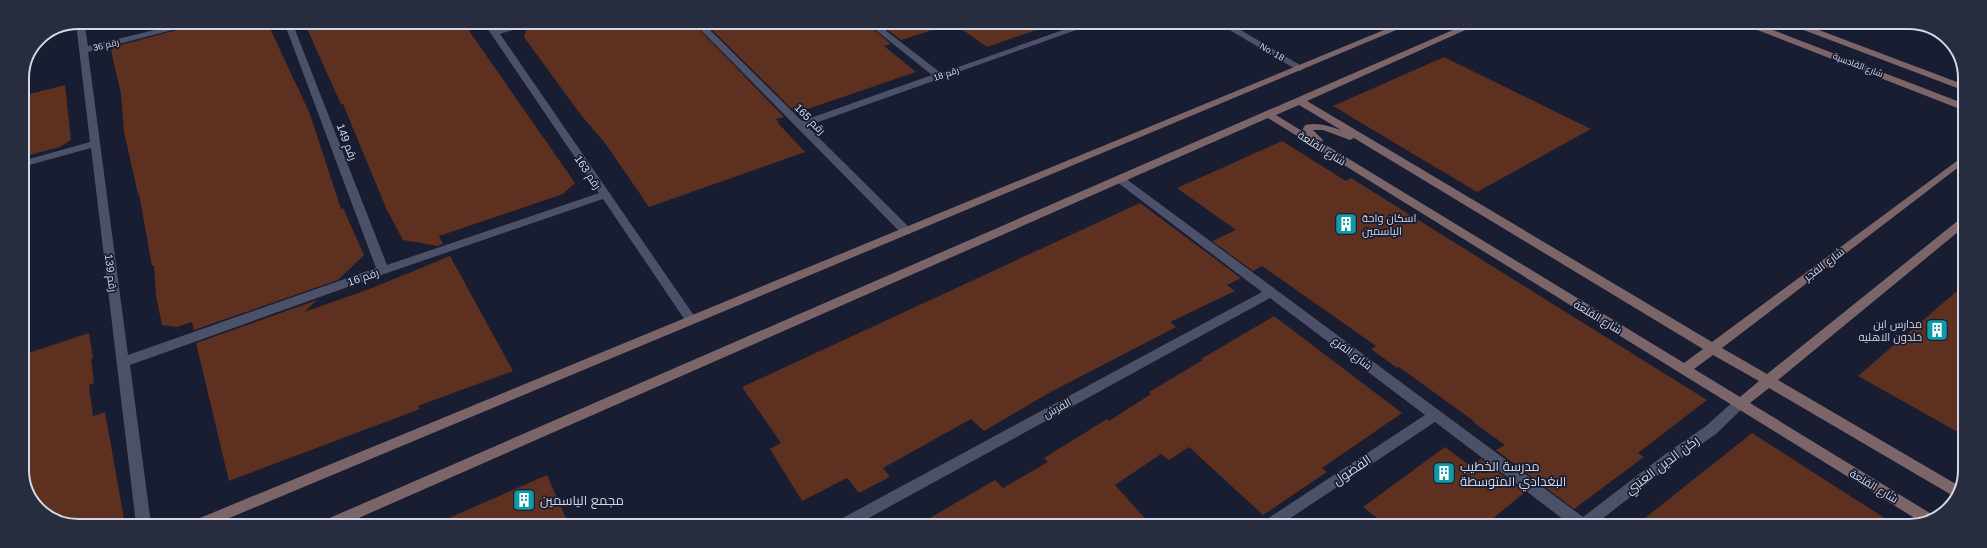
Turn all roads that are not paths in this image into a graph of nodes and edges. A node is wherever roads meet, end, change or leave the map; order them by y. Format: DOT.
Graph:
graph roads {
  1 [pos="81,29"];
  2 [pos="170,29"];
  3 [pos="291,29"];
  4 [pos="491,29"];
  5 [pos="509,29"];
  6 [pos="704,29"];
  7 [pos="879,29"];
  8 [pos="1075,29"];
  9 [pos="1232,29"];
  10 [pos="1395,29"];
  11 [pos="1463,29"];
  12 [pos="1763,29"];
  13 [pos="1809,29"];
  14 [pos="494,33"];
  15 [pos="84,50"];
  16 [pos="1300,68"];
  17 [pos="939,76"];
  18 [pos="1912,86"];
  19 [pos="1958,87"];
  20 [pos="1300,101"];
  21 [pos="1958,102"];
  22 [pos="1958,105"];
  23 [pos="1268,114"];
  24 [pos="799,125"];
  25 [pos="1359,138"];
  26 [pos="95,144"];
  27 [pos="1328,151"];
  28 [pos="29,162"];
  29 [pos="1958,163"];
  30 [pos="1121,180"];
  31 [pos="604,196"];
  32 [pos="1958,226"];
  33 [pos="906,231"];
  34 [pos="383,270"];
  35 [pos="1271,292"];
  36 [pos="691,320"];
  37 [pos="1712,348"];
  38 [pos="123,362"];
  39 [pos="1684,370"];
  40 [pos="1768,380"];
  41 [pos="1740,404"];
  42 [pos="1435,414"];
  43 [pos="1954,490"];
  44 [pos="1924,516"];
  45 [pos="141,519"];
  46 [pos="212,519"];
  47 [pos="341,519"];
  48 [pos="853,519"];
  49 [pos="1278,519"];
  50 [pos="1576,519"];
  51 [pos="1592,519"];
  1 -- 15 [label="street, رقم 139"];
  2 -- 15 [label="street, رقم 36"];
  3 -- 34 [label="street, رقم 149"];
  4 -- 14 [label="street, رقم 163"];
  5 -- 14 [label="street"];
  6 -- 24 [label="street, رقم 165"];
  7 -- 17 [label="street"];
  8 -- 17 [label="street, رقم 18"];
  9 -- 16 [label="street, No. 18"];
  10 -- 16 [label="street"];
  11 -- 20 [label="street"];
  12 -- 18 [label="street, شارع القادسية"];
  13 -- 19 [label="street, شارع القادسية"];
  14 -- 31 [label="street, رقم 163"];
  15 -- 26 [label="street, رقم 139"];
  16 -- 33 [label="street"];
  17 -- 24 [label="street, رقم 18"];
  18 -- 21 [label="street"];
  18 -- 22 [label="street, شارع القادسية"];
  20 -- 23 [label="street"];
  20 -- 25 [label="street"];
  23 -- 27 [label="street, شارع القلعة"];
  23 -- 30 [label="street"];
  24 -- 33 [label="street, رقم 165"];
  25 -- 27 [label="street"];
  25 -- 37 [label="street"];
  26 -- 28 [label="street"];
  26 -- 38 [label="street, رقم 139"];
  27 -- 39 [label="street, شارع القلعة"];
  29 -- 37 [label="street, شارع الفجر"];
  30 -- 35 [label="street, شارع الفرع"];
  30 -- 47 [label="street"];
  31 -- 34 [label="street, رقم 16"];
  31 -- 36 [label="street, رقم 163"];
  32 -- 40 [label="street"];
  33 -- 36 [label="street"];
  34 -- 38 [label="street, رقم 16"];
  35 -- 42 [label="street, شارع الفرع"];
  35 -- 48 [label="street, الفرش"];
  36 -- 46 [label="street"];
  37 -- 39 [label="street, شارع الفجر"];
  37 -- 40 [label="street"];
  38 -- 45 [label="street, رقم 139"];
  39 -- 41 [label="street, شارع القلعة"];
  40 -- 41 [label="street"];
  40 -- 43 [label="street"];
  41 -- 44 [label="street, شارع القلعة"];
  41 -- 51 [label="street, ركن الدين العتبي"];
  42 -- 49 [label="street, الفضول"];
  42 -- 50 [label="street, شارع الفرع"];
}
